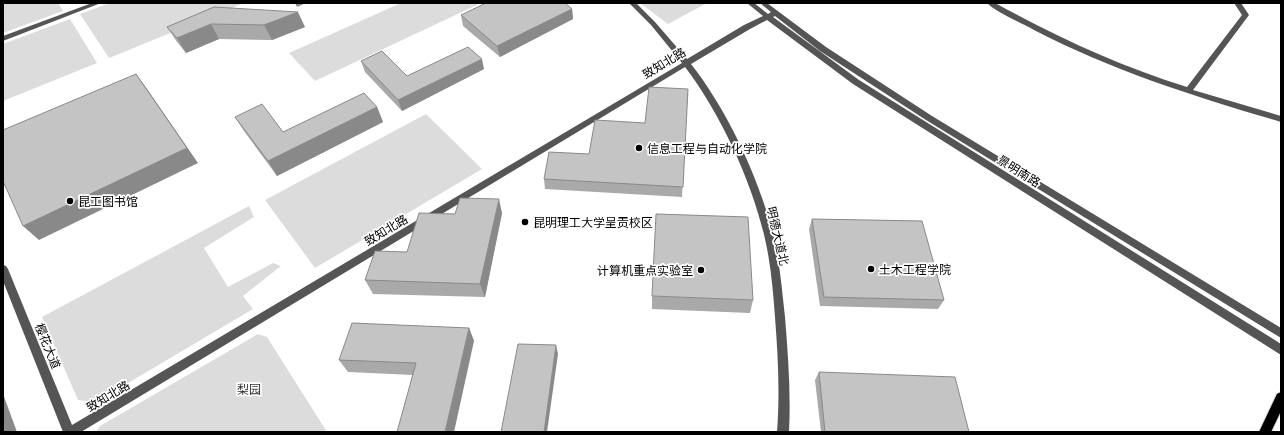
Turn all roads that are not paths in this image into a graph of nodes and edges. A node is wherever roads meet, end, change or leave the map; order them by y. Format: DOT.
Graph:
graph roads {
  1 [pos="98,3"];
  2 [pos="632,3"];
  3 [pos="750,3"];
  4 [pos="763,3"];
  5 [pos="990,3"];
  6 [pos="1237,3"];
  7 [pos="771,15"];
  8 [pos="3,39"];
  9 [pos="687,63"];
  10 [pos="1188,91"];
  11 [pos="1281,119"];
  12 [pos="3,269"];
  13 [pos="1281,333"];
  14 [pos="1281,350"];
  15 [pos="1281,398"];
  16 [pos="70,432"];
  17 [pos="783,432"];
  18 [pos="1265,432"];
  1 -- 8 [label="street"];
  2 -- 9 [label="street, 明德大道北"];
  3 -- 7 [label="street, 景明南路"];
  4 -- 7 [label="street, 景明南路"];
  5 -- 10 [label="street"];
  6 -- 10 [label="street"];
  7 -- 9 [label="street, 致知北路"];
  7 -- 13 [label="street, 景明南路"];
  7 -- 14 [label="street, 景明南路"];
  9 -- 16 [label="street, 致知北路"];
  9 -- 17 [label="street, 明德大道北"];
  10 -- 11 [label="street"];
  12 -- 16 [label="street, 樱花大道"];
  15 -- 18 [label="main road"];
}
